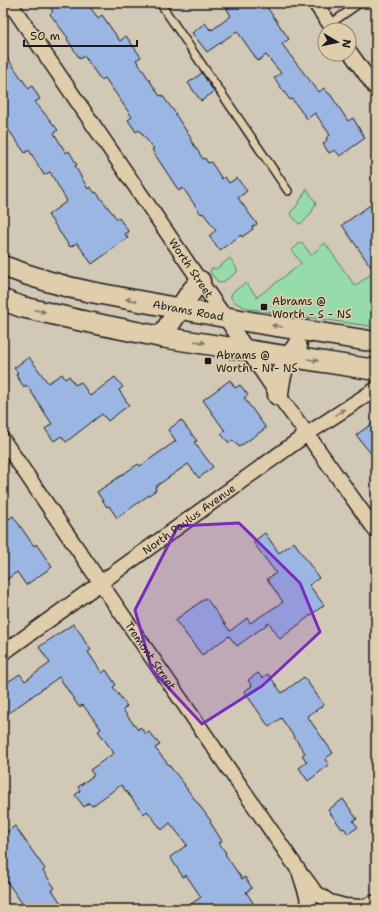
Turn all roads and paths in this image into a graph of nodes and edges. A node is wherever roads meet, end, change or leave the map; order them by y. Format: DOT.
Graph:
graph roads {
  1 [pos="10,3"];
  2 [pos="160,3"];
  3 [pos="315,3"];
  4 [pos="360,3"];
  5 [pos="328,22"];
  6 [pos="338,22"];
  7 [pos="357,62"];
  8 [pos="376,89"];
  9 [pos="288,191"];
  10 [pos="3,266"];
  11 [pos="200,280"];
  12 [pos="3,300"];
  13 [pos="180,309"];
  14 [pos="225,317"];
  15 [pos="316,332"];
  16 [pos="161,337"];
  17 [pos="376,342"];
  18 [pos="247,350"];
  19 [pos="289,356"];
  20 [pos="376,370"];
  21 [pos="376,389"];
  22 [pos="278,395"];
  23 [pos="308,434"];
  24 [pos="3,440"];
  25 [pos="376,531"];
  26 [pos="101,583"];
  27 [pos="3,653"];
  28 [pos="299,871"];
  29 [pos="376,902"];
  30 [pos="311,909"];
  1 -- 11 [label="street, Worth Street"];
  2 -- 9 [label="lane"];
  3 -- 5 [label="street"];
  4 -- 6 [label="lane"];
  7 -- 8 [label="street"];
  13 -- 10 [label="main road, Abrams Road, one-way"];
  11 -- 13 [label="main road"];
  11 -- 14 [label="street, Worth Street"];
  12 -- 16 [label="main road, one-way"];
  13 -- 14 [label="main road, Abrams Road"];
  13 -- 16 [label="main road"];
  15 -- 14 [label="main road, Abrams Road, one-way"];
  14 -- 18 [label="street, Worth Street"];
  15 -- 17 [label="main road, Abrams Road"];
  15 -- 19 [label="main road"];
  16 -- 18 [label="main road, one-way"];
  18 -- 19 [label="main road"];
  18 -- 22 [label="street, Worth Street"];
  19 -- 20 [label="main road, one-way"];
  19 -- 22 [label="main road"];
  23 -- 21 [label="street, North Paulus Avenue, one-way"];
  22 -- 23 [label="street, Worth Street"];
  23 -- 25 [label="street, Worth Street"];
  23 -- 26 [label="street, North Paulus Avenue"];
  24 -- 26 [label="street, Tremont Street"];
  26 -- 27 [label="street, North Paulus Avenue"];
  26 -- 28 [label="street, Tremont Street"];
  28 -- 29 [label="street, Tremont Street"];
  28 -- 30 [label="street, Tremont Street"];
}
